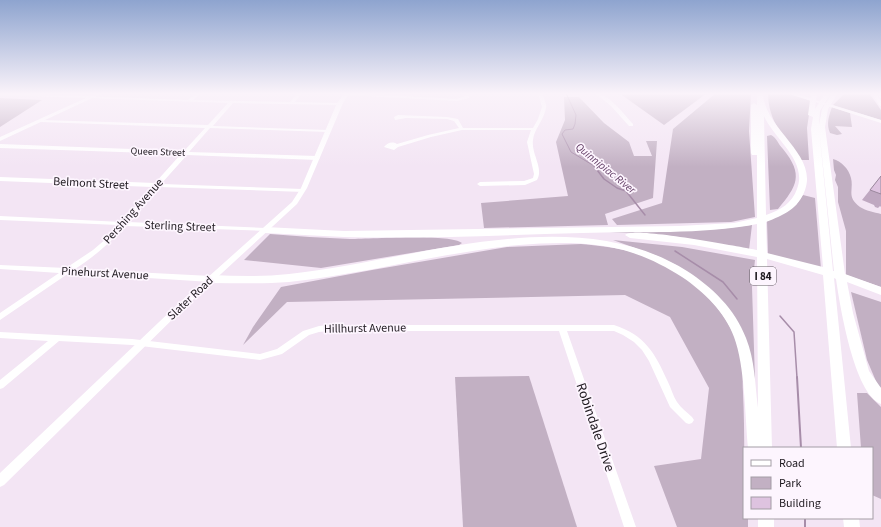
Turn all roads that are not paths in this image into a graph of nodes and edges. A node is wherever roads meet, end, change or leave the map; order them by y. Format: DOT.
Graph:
graph roads {
  1 [pos="48,118"];
  2 [pos="217,118"];
  3 [pos="334,118"];
  4 [pos="430,118"];
  5 [pos="540,118"];
  6 [pos="624,118"];
  7 [pos="754,118"];
  8 [pos="761,118"];
  9 [pos="768,118"];
  10 [pos="811,118"];
  11 [pos="816,118"];
  12 [pos="824,118"];
  13 [pos="868,118"];
  14 [pos="41,121"];
  15 [pos="881,122"];
  16 [pos="210,125"];
  17 [pos="631,125"];
  18 [pos="462,129"];
  19 [pos="534,129"];
  20 [pos="328,131"];
  21 [pos="0,139"];
  22 [pos="816,144"];
  23 [pos="0,146"];
  24 [pos="396,146"];
  25 [pos="186,152"];
  26 [pos="317,158"];
  27 [pos="762,176"];
  28 [pos="0,178"];
  29 [pos="480,184"];
  30 [pos="157,186"];
  31 [pos="302,191"];
  32 [pos="0,218"];
  33 [pos="124,224"];
  34 [pos="265,230"];
  35 [pos="524,232"];
  36 [pos="558,239"];
  37 [pos="747,254"];
  38 [pos="0,267"];
  39 [pos="67,270"];
  40 [pos="211,279"];
  41 [pos="863,287"];
  42 [pos="881,291"];
  43 [pos="881,296"];
  44 [pos="0,317"];
  45 [pos="562,328"];
  46 [pos="0,336"];
  47 [pos="57,338"];
  48 [pos="142,343"];
  49 [pos="0,385"];
  50 [pos="881,398"];
  51 [pos="689,420"];
  52 [pos="755,447"];
  53 [pos="765,447"];
  54 [pos="844,447"];
  55 [pos="0,481"];
  56 [pos="630,527"];
  1 -- 14 [label="main road"];
  2 -- 16 [label="street, Pershing Avenue"];
  3 -- 20 [label="main road, Slater Road"];
  4 -- 18 [label="street"];
  5 -- 19 [label="street"];
  6 -- 17 [label="street"];
  7 -- 27 [label="highway"];
  8 -- 27 [label="highway, I 84"];
  9 -- 35 [label="highway"];
  10 -- 22 [label="highway"];
  11 -- 22 [label="highway"];
  12 -- 50 [label="highway"];
  13 -- 15 [label="street"];
  14 -- 16 [label="street"];
  14 -- 21 [label="main road"];
  16 -- 20 [label="street"];
  16 -- 25 [label="street, Pershing Avenue"];
  18 -- 19 [label="street"];
  18 -- 24 [label="street"];
  19 -- 29 [label="street"];
  20 -- 26 [label="main road, Slater Road"];
  22 -- 54 [label="highway"];
  23 -- 25 [label="street, Queen Street"];
  25 -- 26 [label="street, Queen Street"];
  25 -- 30 [label="street, Pershing Avenue"];
  26 -- 31 [label="main road, Slater Road"];
  27 -- 53 [label="highway, I 84"];
  28 -- 30 [label="street, Belmont Street"];
  30 -- 31 [label="street, Belmont Street"];
  30 -- 33 [label="street, Pershing Avenue"];
  31 -- 34 [label="main road, Slater Road"];
  32 -- 33 [label="street, Sterling Street"];
  33 -- 34 [label="street, Sterling Street"];
  33 -- 39 [label="street, Pershing Avenue"];
  34 -- 35 [label="highway"];
  34 -- 40 [label="main road, Slater Road"];
  35 -- 37 [label="highway"];
  36 -- 37 [label="highway"];
  36 -- 40 [label="highway"];
  36 -- 52 [label="highway"];
  37 -- 41 [label="highway"];
  38 -- 39 [label="street, Pinehurst Avenue"];
  39 -- 40 [label="street, Pinehurst Avenue"];
  39 -- 44 [label="street, Pershing Avenue"];
  40 -- 48 [label="main road, Slater Road"];
  41 -- 42 [label="highway"];
  41 -- 43 [label="highway"];
  45 -- 48 [label="street, Hillhurst Avenue"];
  45 -- 51 [label="street, Hillhurst Avenue"];
  45 -- 56 [label="street, Robindale Drive"];
  46 -- 47 [label="street, Hillhurst Avenue"];
  47 -- 48 [label="street, Hillhurst Avenue"];
  47 -- 49 [label="street"];
  48 -- 55 [label="main road, Slater Road"];
}
